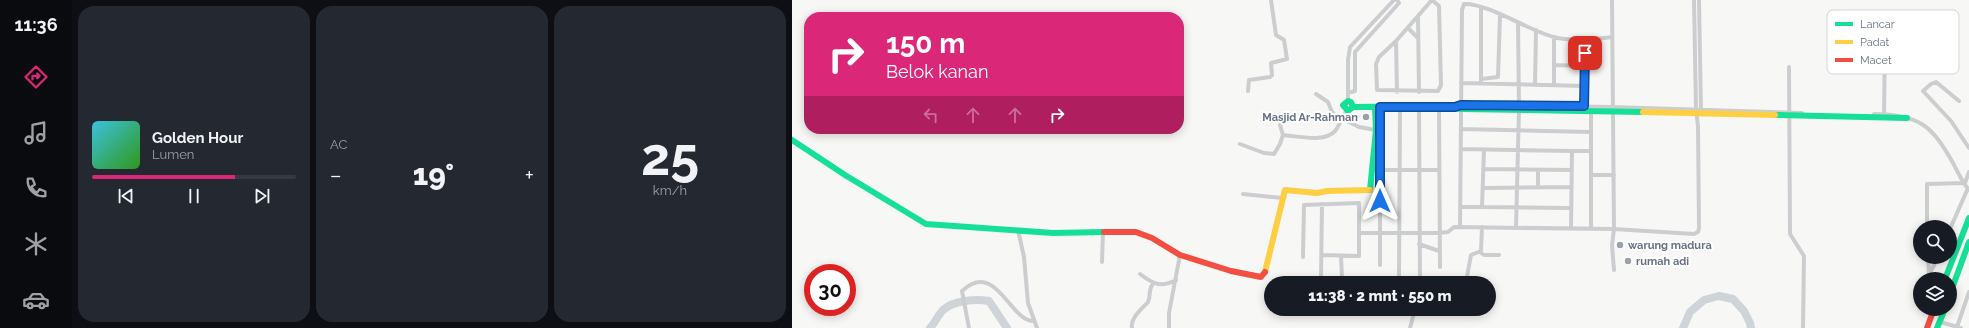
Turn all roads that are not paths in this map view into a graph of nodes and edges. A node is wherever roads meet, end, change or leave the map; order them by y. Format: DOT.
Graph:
graph roads {
  1 [pos="1272,0"];
  2 [pos="1396,0"];
  3 [pos="1432,0"];
  4 [pos="1612,0"];
  5 [pos="1694,0"];
  6 [pos="1699,0"];
  7 [pos="1481,8"];
  8 [pos="1500,15"];
  9 [pos="1379,16"];
  10 [pos="1418,16"];
  11 [pos="1384,20"];
  12 [pos="1518,23"];
  13 [pos="1408,28"];
  14 [pos="1536,30"];
  15 [pos="1364,32"];
  16 [pos="1369,36"];
  17 [pos="1612,37"];
  18 [pos="1418,38"];
  19 [pos="1554,38"];
  20 [pos="1585,40"];
  21 [pos="1396,41"];
  22 [pos="1348,60"];
  23 [pos="1355,60"];
  24 [pos="1554,65"];
  25 [pos="1585,66"];
  26 [pos="1789,67"];
  27 [pos="1885,74"];
  28 [pos="1481,81"];
  29 [pos="1461,84"];
  30 [pos="1518,84"];
  31 [pos="1535,85"];
  32 [pos="1554,85"];
  33 [pos="1585,86"];
  34 [pos="1248,90"];
  35 [pos="1397,92"];
  36 [pos="1419,92"];
  37 [pos="1348,93"];
  38 [pos="1316,94"];
  39 [pos="1959,101"];
  40 [pos="1348,102"];
  41 [pos="1400,106"];
  42 [pos="1419,106"];
  43 [pos="1439,106"];
  44 [pos="1353,107"];
  45 [pos="1378,107"];
  46 [pos="1459,107"];
  47 [pos="1519,107"];
  48 [pos="1584,108"];
  49 [pos="1591,109"];
  50 [pos="1612,109"];
  51 [pos="1346,111"];
  52 [pos="1698,111"];
  53 [pos="1789,114"];
  54 [pos="1884,117"];
  55 [pos="1342,118"];
  56 [pos="1907,118"];
  57 [pos="1280,125"];
  58 [pos="1461,129"];
  59 [pos="1376,130"];
  60 [pos="1518,131"];
  61 [pos="1591,132"];
  62 [pos="1283,135"];
  63 [pos="792,140"];
  64 [pos="1240,144"];
  65 [pos="1969,148"];
  66 [pos="1460,149"];
  67 [pos="1484,150"];
  68 [pos="1518,150"];
  69 [pos="1572,151"];
  70 [pos="1591,151"];
  71 [pos="1484,169"];
  72 [pos="1380,170"];
  73 [pos="1419,170"];
  74 [pos="1438,170"];
  75 [pos="1518,170"];
  76 [pos="1538,170"];
  77 [pos="1572,170"];
  78 [pos="1400,171"];
  79 [pos="1969,172"];
  80 [pos="1591,175"];
  81 [pos="1614,175"];
  82 [pos="1964,183"];
  83 [pos="1538,187"];
  84 [pos="1571,187"];
  85 [pos="1483,188"];
  86 [pos="1517,188"];
  87 [pos="1968,189"];
  88 [pos="1243,194"];
  89 [pos="1283,198"];
  90 [pos="1322,204"];
  91 [pos="1460,207"];
  92 [pos="1482,207"];
  93 [pos="1517,208"];
  94 [pos="1571,208"];
  95 [pos="1969,218"];
  96 [pos="1927,220"];
  97 [pos="1954,220"];
  98 [pos="1460,227"];
  99 [pos="1482,227"];
  100 [pos="1516,227"];
  101 [pos="1571,228"];
  102 [pos="1591,228"];
  103 [pos="1614,229"];
  104 [pos="1018,230"];
  105 [pos="1103,231"];
  106 [pos="1359,233"];
  107 [pos="1380,233"];
  108 [pos="1400,233"];
  109 [pos="1419,233"];
  110 [pos="1439,233"];
  111 [pos="1959,242"];
  112 [pos="1420,244"];
  113 [pos="1968,244"];
  114 [pos="1957,249"];
  115 [pos="1439,251"];
  116 [pos="1480,252"];
  117 [pos="1499,254"];
  118 [pos="1966,254"];
  119 [pos="1180,255"];
  120 [pos="1322,255"];
  121 [pos="1341,256"];
  122 [pos="1303,257"];
  123 [pos="1102,262"];
  124 [pos="1928,264"];
  125 [pos="1934,264"];
  126 [pos="1380,265"];
  127 [pos="1440,267"];
  128 [pos="1614,270"];
  129 [pos="1140,274"];
  130 [pos="1321,276"];
  131 [pos="1342,276"];
  132 [pos="1399,276"];
  133 [pos="1420,276"];
  134 [pos="1467,276"];
  135 [pos="1957,276"];
  136 [pos="1176,280"];
  137 [pos="1153,284"];
  138 [pos="1969,292"];
  139 [pos="1413,316"];
  140 [pos="1931,316"];
  141 [pos="1034,321"];
  142 [pos="1938,325"];
  143 [pos="969,328"];
  144 [pos="1037,328"];
  145 [pos="1132,328"];
  146 [pos="1169,328"];
  147 [pos="1410,328"];
  148 [pos="1803,328"];
  149 [pos="1926,328"];
  150 [pos="1959,328"];
  1 -- 34 [label="street"];
  2 -- 9 [label="street"];
  2 -- 11 [label="street"];
  3 -- 10 [label="street"];
  3 -- 36 [label="street"];
  4 -- 17 [label="street"];
  5 -- 52 [label="street"];
  6 -- 52 [label="street"];
  7 -- 8 [label="street"];
  7 -- 28 [label="street"];
  7 -- 29 [label="street"];
  8 -- 12 [label="street"];
  8 -- 28 [label="street"];
  9 -- 11 [label="street"];
  9 -- 15 [label="street"];
  10 -- 13 [label="street"];
  10 -- 18 [label="street"];
  11 -- 16 [label="street"];
  12 -- 14 [label="street"];
  12 -- 30 [label="street"];
  13 -- 18 [label="street"];
  13 -- 21 [label="street"];
  14 -- 19 [label="street"];
  14 -- 31 [label="street"];
  15 -- 16 [label="street"];
  15 -- 22 [label="street"];
  16 -- 23 [label="street"];
  17 -- 20 [label="street"];
  17 -- 50 [label="street"];
  18 -- 36 [label="street"];
  19 -- 20 [label="street"];
  19 -- 24 [label="street"];
  20 -- 25 [label="street"];
  21 -- 35 [label="street"];
  21 -- 35 [label="street"];
  22 -- 23 [label="street"];
  22 -- 37 [label="street"];
  23 -- 37 [label="street"];
  24 -- 25 [label="street"];
  24 -- 32 [label="street"];
  25 -- 33 [label="street"];
  26 -- 53 [label="street"];
  27 -- 54 [label="street"];
  28 -- 29 [label="street"];
  28 -- 30 [label="street"];
  29 -- 46 [label="street"];
  30 -- 31 [label="street"];
  30 -- 47 [label="street"];
  31 -- 32 [label="street"];
  32 -- 33 [label="street"];
  33 -- 48 [label="street"];
  35 -- 36 [label="street"];
  37 -- 40 [label="street"];
  38 -- 55 [label="street"];
  39 -- 65 [label="street"];
  40 -- 44 [label="street"];
  40 -- 51 [label="street"];
  41 -- 42 [label="street"];
  41 -- 45 [label="street"];
  41 -- 78 [label="street"];
  42 -- 43 [label="street"];
  42 -- 73 [label="street"];
  43 -- 46 [label="street"];
  43 -- 74 [label="street"];
  44 -- 45 [label="street"];
  44 -- 51 [label="street"];
  45 -- 59 [label="street"];
  45 -- 72 [label="street"];
  46 -- 47 [label="street"];
  46 -- 58 [label="street"];
  47 -- 48 [label="street"];
  47 -- 60 [label="street"];
  48 -- 49 [label="street"];
  49 -- 50 [label="street"];
  49 -- 61 [label="street"];
  50 -- 52 [label="street"];
  50 -- 81 [label="street"];
  51 -- 55 [label="street"];
  52 -- 53 [label="street"];
  52 -- 103 [label="street"];
  53 -- 54 [label="street"];
  53 -- 148 [label="street"];
  54 -- 56 [label="street"];
  55 -- 59 [label="street"];
  55 -- 62 [label="street"];
  56 -- 82 [label="street"];
  57 -- 62 [label="street"];
  58 -- 60 [label="street"];
  58 -- 66 [label="street"];
  59 -- 89 [label="street"];
  60 -- 61 [label="street"];
  60 -- 68 [label="street"];
  61 -- 70 [label="street"];
  62 -- 64 [label="street"];
  63 -- 104 [label="street"];
  66 -- 67 [label="street"];
  66 -- 91 [label="street"];
  67 -- 68 [label="street"];
  67 -- 71 [label="street"];
  68 -- 69 [label="street"];
  68 -- 75 [label="street"];
  69 -- 70 [label="street"];
  69 -- 77 [label="street"];
  70 -- 80 [label="street"];
  71 -- 75 [label="street"];
  71 -- 85 [label="street"];
  72 -- 78 [label="street"];
  72 -- 107 [label="street"];
  73 -- 74 [label="street"];
  73 -- 78 [label="street"];
  73 -- 109 [label="street"];
  74 -- 110 [label="street"];
  75 -- 76 [label="street"];
  75 -- 86 [label="street"];
  76 -- 77 [label="street"];
  76 -- 83 [label="street"];
  77 -- 84 [label="street"];
  78 -- 108 [label="street"];
  79 -- 82 [label="street"];
  80 -- 81 [label="street"];
  80 -- 102 [label="street"];
  81 -- 103 [label="street"];
  82 -- 87 [label="street"];
  82 -- 96 [label="street"];
  83 -- 84 [label="street"];
  83 -- 86 [label="street"];
  84 -- 94 [label="street"];
  85 -- 86 [label="street"];
  85 -- 92 [label="street"];
  86 -- 93 [label="street"];
  87 -- 97 [label="street"];
  88 -- 89 [label="street"];
  89 -- 119 [label="street"];
  90 -- 106 [label="street"];
  90 -- 120 [label="street"];
  90 -- 122 [label="street"];
  91 -- 92 [label="street"];
  91 -- 98 [label="street"];
  92 -- 93 [label="street"];
  93 -- 94 [label="street"];
  93 -- 100 [label="street"];
  94 -- 101 [label="street"];
  95 -- 111 [label="street"];
  98 -- 99 [label="street"];
  98 -- 110 [label="street"];
  99 -- 100 [label="street"];
  99 -- 116 [label="street"];
  100 -- 101 [label="street"];
  101 -- 102 [label="street"];
  102 -- 103 [label="street"];
  103 -- 128 [label="street"];
  104 -- 105 [label="street"];
  104 -- 141 [label="street"];
  105 -- 119 [label="street"];
  105 -- 123 [label="street"];
  106 -- 107 [label="street"];
  106 -- 121 [label="street"];
  107 -- 108 [label="street"];
  107 -- 126 [label="street"];
  108 -- 109 [label="street"];
  108 -- 132 [label="street"];
  109 -- 110 [label="street"];
  109 -- 112 [label="street"];
  110 -- 115 [label="street"];
  111 -- 113 [label="street"];
  111 -- 114 [label="street"];
  112 -- 115 [label="street"];
  112 -- 133 [label="street"];
  113 -- 118 [label="street"];
  115 -- 127 [label="street"];
  116 -- 117 [label="street"];
  116 -- 134 [label="street"];
  118 -- 135 [label="street"];
  119 -- 136 [label="street"];
  120 -- 121 [label="street"];
  120 -- 130 [label="street"];
  121 -- 131 [label="street"];
  124 -- 125 [label="street"];
  129 -- 137 [label="street"];
  136 -- 137 [label="street"];
  136 -- 146 [label="street"];
  137 -- 145 [label="street"];
  138 -- 150 [label="street"];
  139 -- 147 [label="street"];
  140 -- 149 [label="street"];
  141 -- 143 [label="street"];
  141 -- 144 [label="street"];
  142 -- 150 [label="street"];
}
